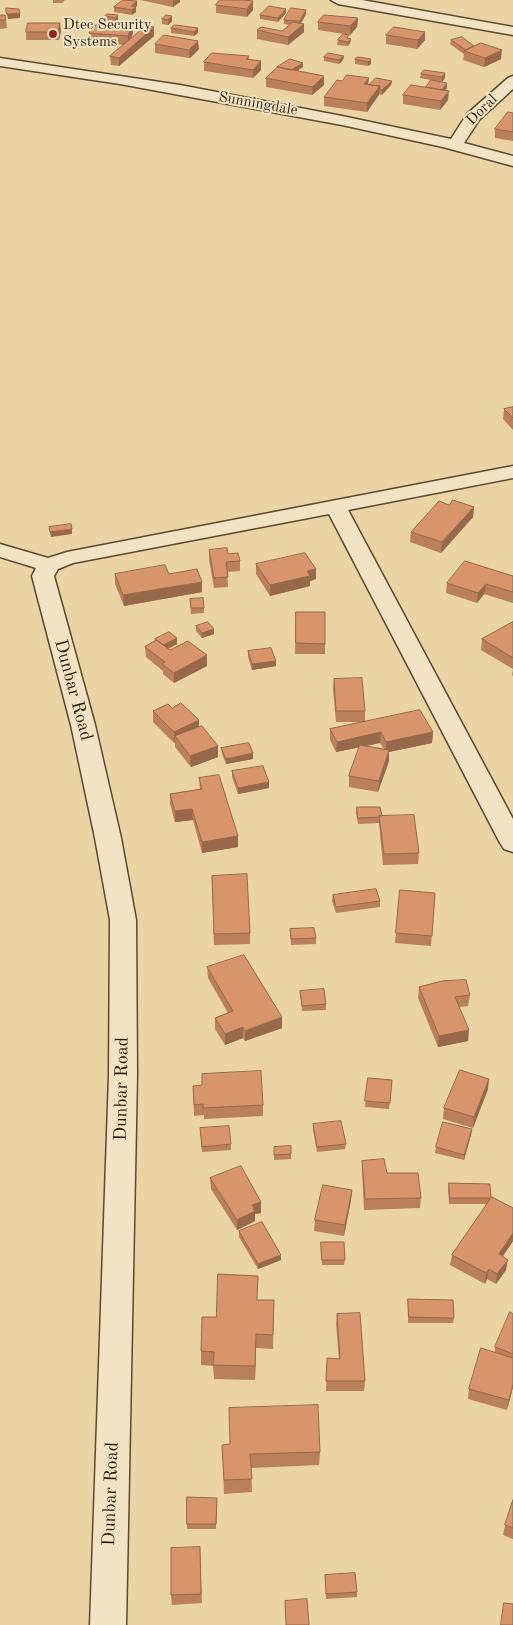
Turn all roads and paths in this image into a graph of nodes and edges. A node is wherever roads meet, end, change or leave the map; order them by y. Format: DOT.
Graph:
graph roads {
  1 [pos="338,0"];
  2 [pos="359,2"];
  3 [pos="513,30"];
  4 [pos="0,62"];
  5 [pos="513,81"];
  6 [pos="456,144"];
  7 [pos="513,161"];
  8 [pos="513,472"];
  9 [pos="335,505"];
  10 [pos="0,550"];
  11 [pos="49,565"];
  12 [pos="513,843"];
  13 [pos="108,1625"];
  1 -- 2 [label="street"];
  2 -- 3 [label="street"];
  4 -- 6 [label="street, Sunningdale"];
  5 -- 6 [label="street, Doral"];
  6 -- 7 [label="street, Sunningdale"];
  8 -- 9 [label="street"];
  9 -- 11 [label="street"];
  9 -- 12 [label="street"];
  10 -- 11 [label="street"];
  11 -- 13 [label="street, Dunbar Road"];
}
